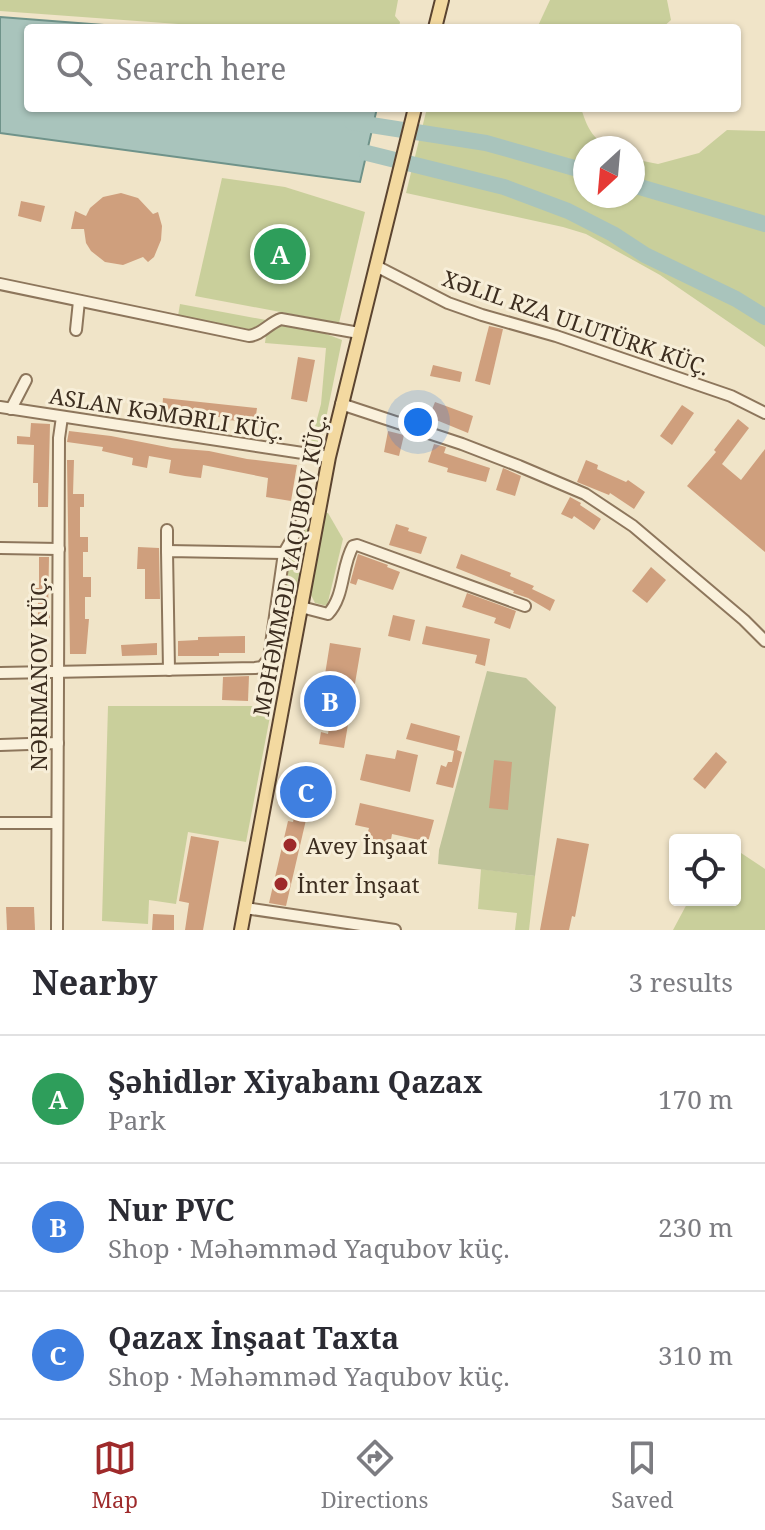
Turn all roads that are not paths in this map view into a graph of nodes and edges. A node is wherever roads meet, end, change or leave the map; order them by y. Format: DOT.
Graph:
graph roads {
  1 [pos="442,0"];
  2 [pos="436,24"];
  3 [pos="414,112"];
  4 [pos="376,266"];
  5 [pos="0,284"];
  6 [pos="79,301"];
  7 [pos="76,330"];
  8 [pos="359,333"];
  9 [pos="26,380"];
  10 [pos="341,404"];
  11 [pos="6,408"];
  12 [pos="765,413"];
  13 [pos="62,417"];
  14 [pos="329,457"];
  15 [pos="318,511"];
  16 [pos="167,530"];
  17 [pos="0,548"];
  18 [pos="59,549"];
  19 [pos="167,551"];
  20 [pos="284,553"];
  21 [pos="525,606"];
  22 [pos="301,607"];
  23 [pos="765,641"];
  24 [pos="169,670"];
  25 [pos="58,672"];
  26 [pos="0,673"];
  27 [pos="58,743"];
  28 [pos="0,745"];
  29 [pos="0,823"];
  30 [pos="57,823"];
  31 [pos="245,908"];
  32 [pos="57,930"];
  33 [pos="241,930"];
  34 [pos="395,930"];
  1 -- 2 [label="main road"];
  3 -- 4 [label="main road, MƏHƏMMƏD YAQUBOV KÜÇ."];
  4 -- 8 [label="main road, MƏHƏMMƏD YAQUBOV KÜÇ."];
  4 -- 12 [label="street, XƏLIL RZA ULUTÜRK KÜÇ."];
  5 -- 6 [label="street"];
  6 -- 7 [label="street"];
  6 -- 8 [label="street"];
  8 -- 10 [label="main road, MƏHƏMMƏD YAQUBOV KÜÇ."];
  9 -- 11 [label="street"];
  10 -- 14 [label="main road, MƏHƏMMƏD YAQUBOV KÜÇ."];
  10 -- 23 [label="street"];
  11 -- 13 [label="street, ASLAN KƏMƏRLI KÜÇ."];
  13 -- 14 [label="street, ASLAN KƏMƏRLI KÜÇ."];
  13 -- 18 [label="street, NƏRIMANOV KÜÇ."];
  14 -- 15 [label="main road, MƏHƏMMƏD YAQUBOV KÜÇ."];
  15 -- 20 [label="street"];
  15 -- 22 [label="main road, MƏHƏMMƏD YAQUBOV KÜÇ."];
  16 -- 19 [label="street"];
  17 -- 18 [label="street"];
  18 -- 25 [label="street, NƏRIMANOV KÜÇ."];
  19 -- 20 [label="street"];
  19 -- 24 [label="street"];
  20 -- 24 [label="street"];
  21 -- 22 [label="street"];
  22 -- 31 [label="main road, MƏHƏMMƏD YAQUBOV KÜÇ."];
  24 -- 25 [label="street"];
  25 -- 26 [label="street"];
  25 -- 27 [label="street, NƏRIMANOV KÜÇ."];
  27 -- 28 [label="street"];
  27 -- 30 [label="street, NƏRIMANOV KÜÇ."];
  29 -- 30 [label="street"];
  30 -- 32 [label="street, NƏRIMANOV KÜÇ."];
  31 -- 33 [label="main road, MƏHƏMMƏD YAQUBOV KÜÇ."];
  31 -- 34 [label="street"];
}
